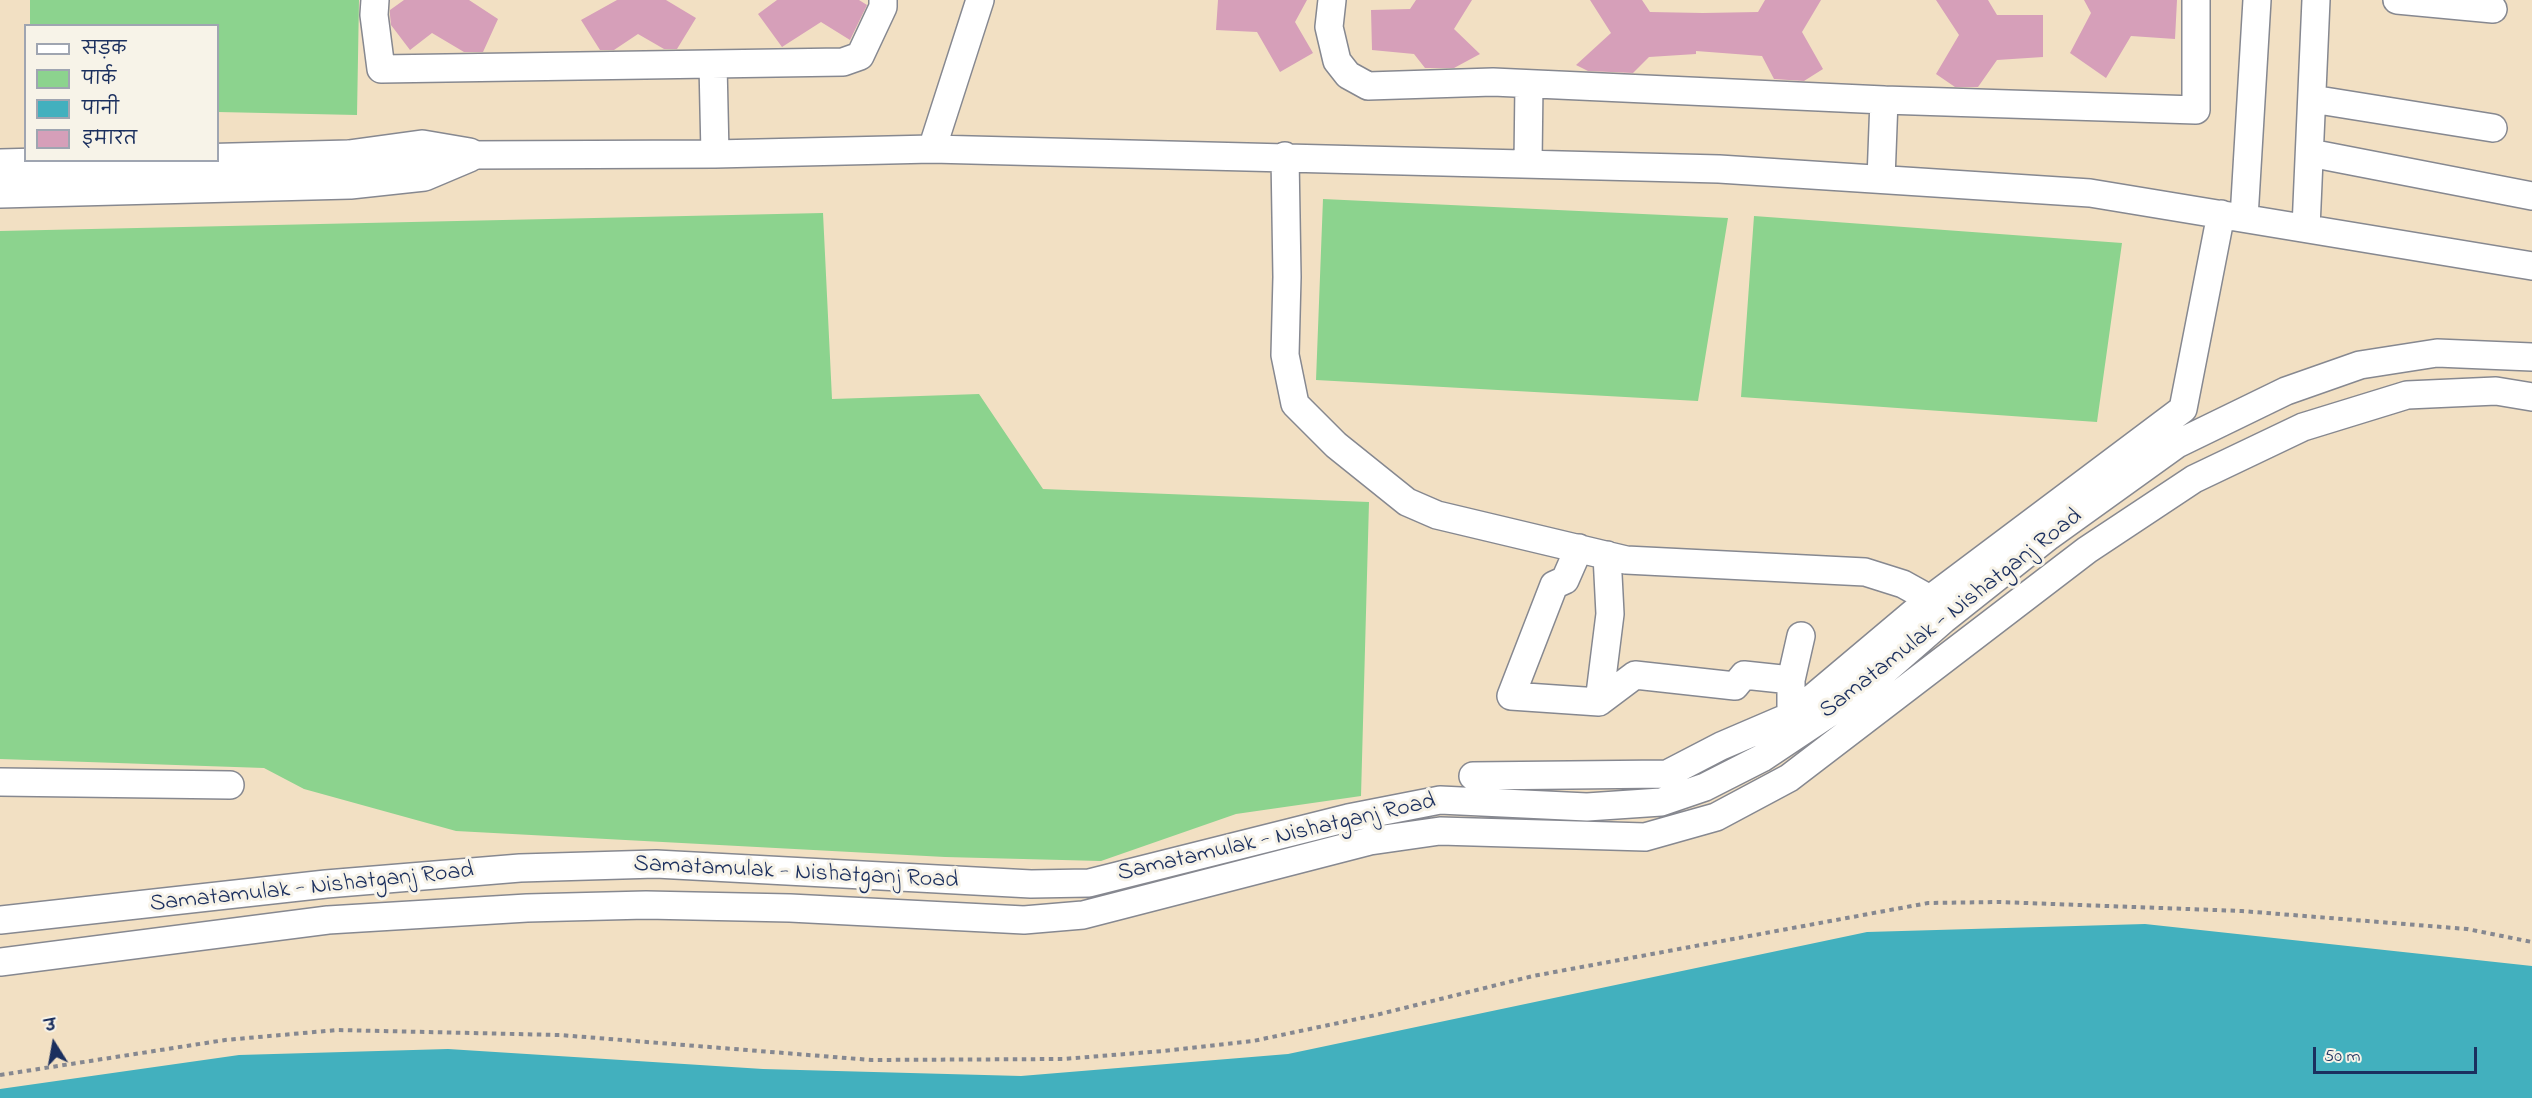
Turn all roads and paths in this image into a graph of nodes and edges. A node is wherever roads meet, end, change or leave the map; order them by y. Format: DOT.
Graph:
graph roads {
  1 [pos="375,0"];
  2 [pos="883,0"];
  3 [pos="980,0"];
  4 [pos="1332,0"];
  5 [pos="2196,0"];
  6 [pos="2257,0"];
  7 [pos="2316,0"];
  8 [pos="2397,0"];
  9 [pos="2493,9"];
  10 [pos="713,64"];
  11 [pos="1529,84"];
  12 [pos="2312,99"];
  13 [pos="1884,100"];
  14 [pos="2493,128"];
  15 [pos="932,149"];
  16 [pos="2310,153"];
  17 [pos="716,154"];
  18 [pos="469,155"];
  19 [pos="1285,156"];
  20 [pos="219,160"];
  21 [pos="155,162"];
  22 [pos="1528,163"];
  23 [pos="0,166"];
  24 [pos="1881,179"];
  25 [pos="0,191"];
  26 [pos="2532,196"];
  27 [pos="2233,216"];
  28 [pos="2306,228"];
  29 [pos="2532,266"];
  30 [pos="2532,357"];
  31 [pos="2532,397"];
  32 [pos="1579,548"];
  33 [pos="1607,555"];
  34 [pos="1930,599"];
  35 [pos="1801,636"];
  36 [pos="1791,680"];
  37 [pos="1599,702"];
  38 [pos="1791,716"];
  39 [pos="1473,777"];
  40 [pos="0,782"];
  41 [pos="230,785"];
  42 [pos="0,920"];
  43 [pos="2532,942"];
  44 [pos="0,962"];
  45 [pos="0,1075"];
  1 -- 10 [label="street"];
  2 -- 10 [label="street"];
  3 -- 15 [label="street"];
  4 -- 11 [label="street"];
  5 -- 13 [label="street"];
  6 -- 27 [label="street"];
  7 -- 12 [label="street"];
  8 -- 9 [label="street"];
  10 -- 17 [label="street"];
  11 -- 13 [label="street"];
  11 -- 22 [label="street"];
  12 -- 14 [label="street"];
  12 -- 16 [label="street"];
  13 -- 24 [label="street"];
  15 -- 17 [label="street"];
  15 -- 19 [label="street"];
  16 -- 26 [label="street"];
  16 -- 28 [label="street"];
  17 -- 18 [label="street"];
  18 -- 20 [label="main road"];
  18 -- 25 [label="main road"];
  19 -- 22 [label="street"];
  19 -- 32 [label="street"];
  21 -- 23 [label="main road"];
  22 -- 24 [label="street"];
  24 -- 27 [label="street"];
  27 -- 28 [label="street"];
  27 -- 34 [label="street"];
  28 -- 29 [label="street"];
  30 -- 42 [label="street, Samatamulak - Nishatganj Road"];
  31 -- 44 [label="street, Samatamulak - Nishatganj Road"];
  32 -- 33 [label="street"];
  32 -- 37 [label="street"];
  33 -- 34 [label="street"];
  33 -- 37 [label="street"];
  34 -- 38 [label="street"];
  35 -- 36 [label="street"];
  36 -- 37 [label="street"];
  36 -- 38 [label="street"];
  38 -- 39 [label="street"];
  40 -- 41 [label="street"];
  43 -- 45 [label="path"];
}
